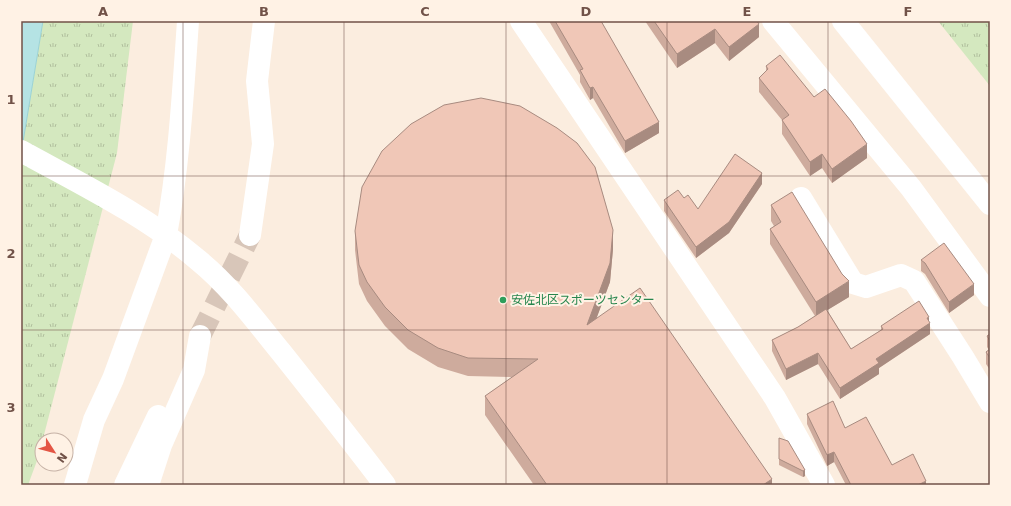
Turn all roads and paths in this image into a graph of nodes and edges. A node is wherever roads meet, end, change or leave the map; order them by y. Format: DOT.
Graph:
graph roads {
  1 [pos="188,21"];
  2 [pos="264,21"];
  3 [pos="521,21"];
  4 [pos="773,21"];
  5 [pos="843,21"];
  6 [pos="21,151"];
  7 [pos="801,198"];
  8 [pos="990,204"];
  9 [pos="166,235"];
  10 [pos="250,235"];
  11 [pos="990,296"];
  12 [pos="200,336"];
  13 [pos="195,363"];
  14 [pos="990,402"];
  15 [pos="75,485"];
  16 [pos="125,485"];
  17 [pos="148,485"];
  18 [pos="385,485"];
  19 [pos="824,485"];
  1 -- 9 [label="street"];
  2 -- 10 [label="street"];
  3 -- 19 [label="street"];
  4 -- 11 [label="street"];
  5 -- 8 [label="street"];
  6 -- 9 [label="street"];
  7 -- 14 [label="street"];
  9 -- 15 [label="street"];
  9 -- 18 [label="street"];
  12 -- 13 [label="street"];
  13 -- 16 [label="street"];
  13 -- 17 [label="street"];
}
